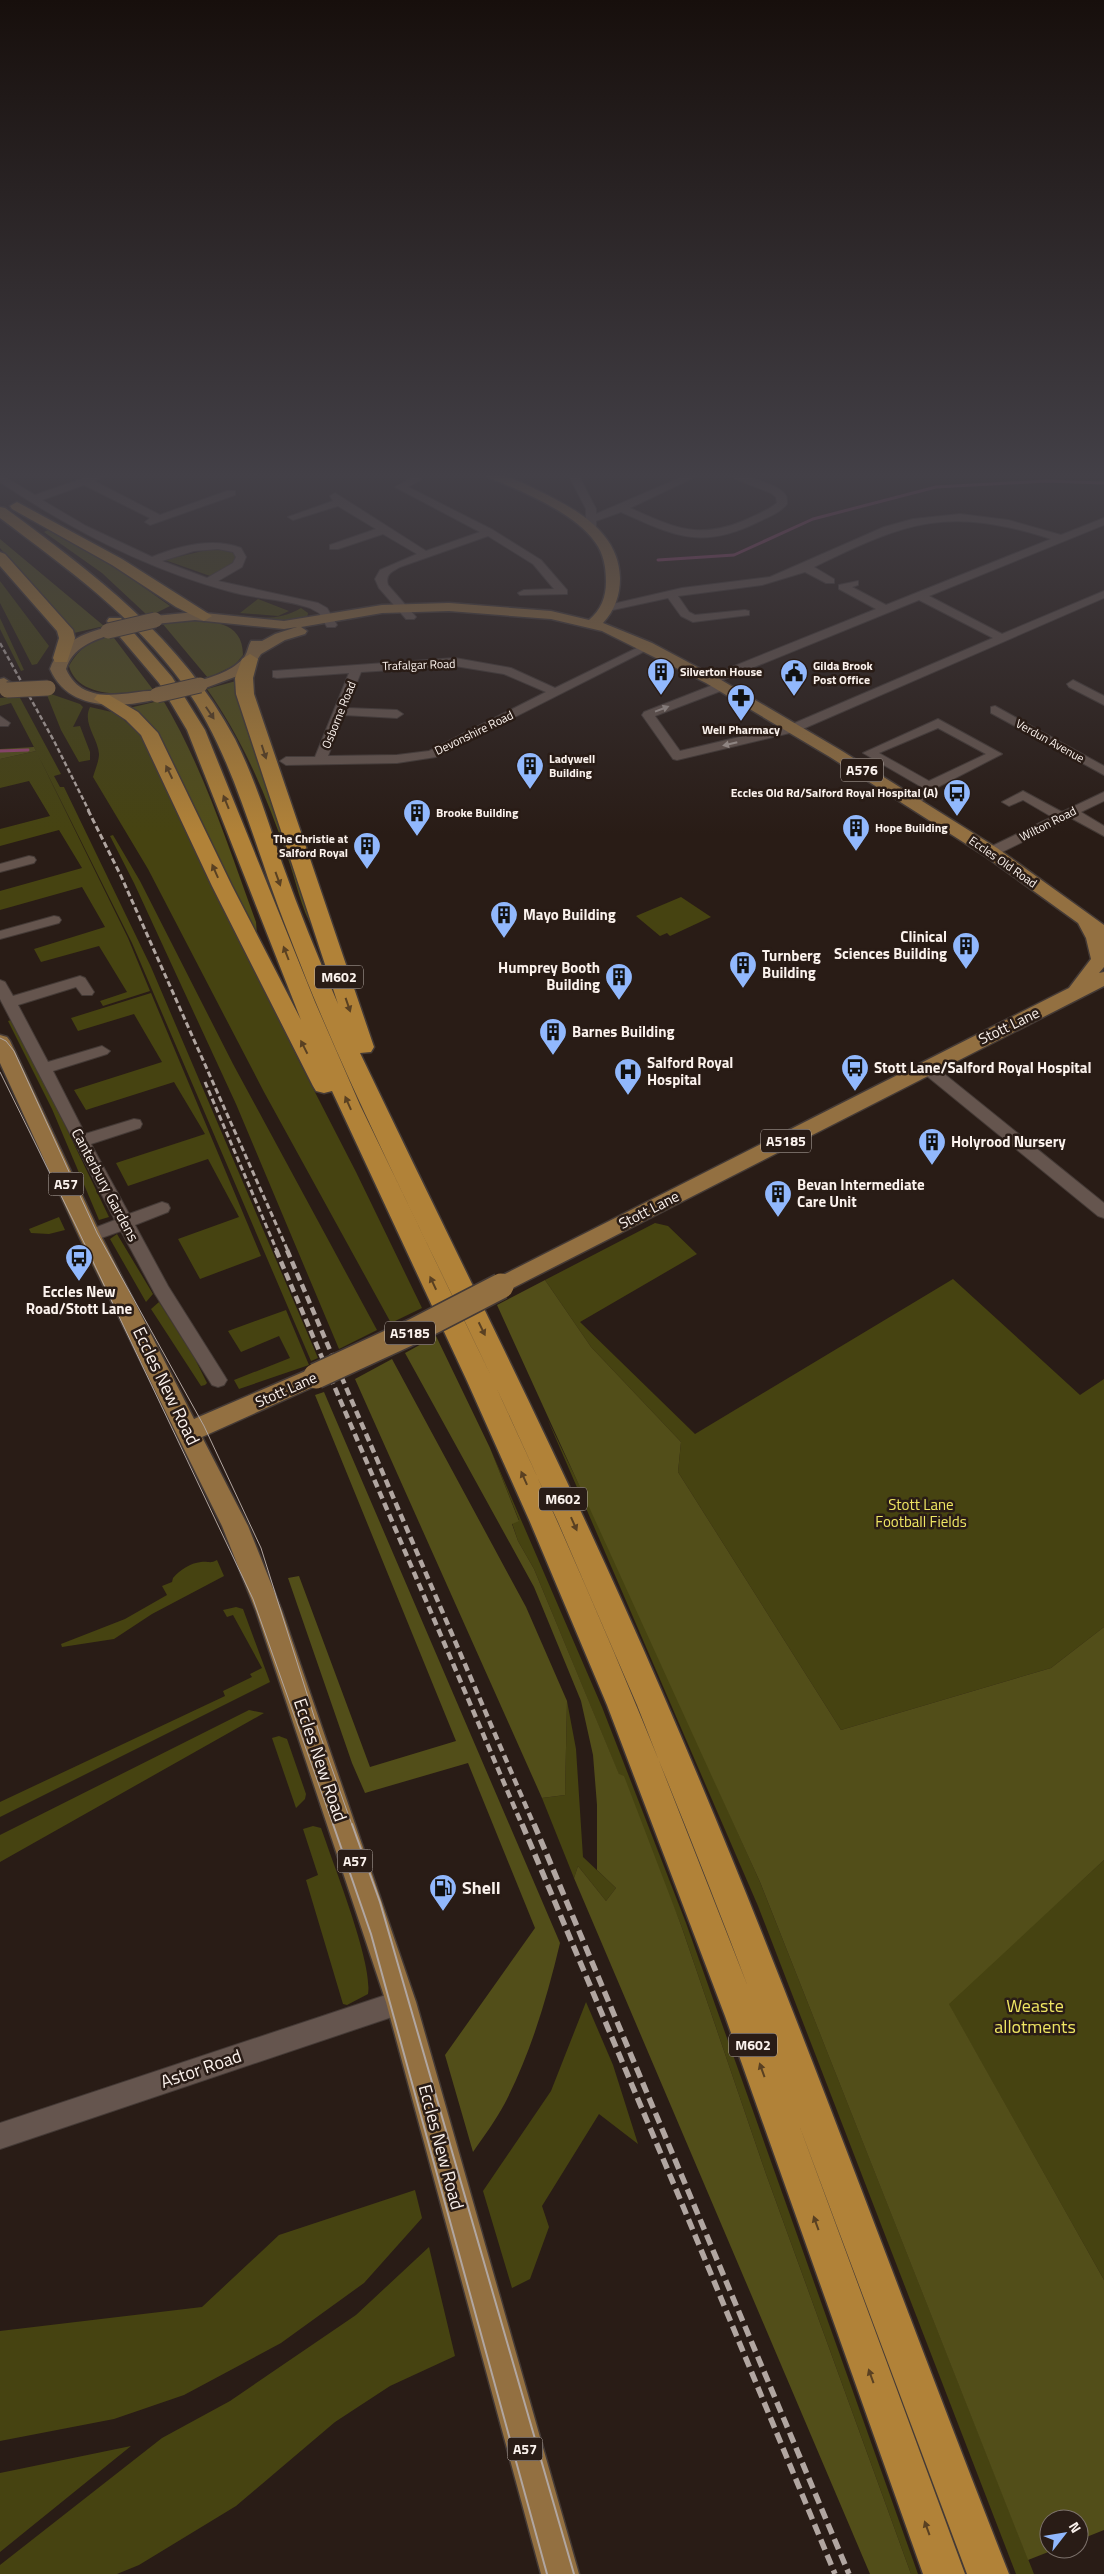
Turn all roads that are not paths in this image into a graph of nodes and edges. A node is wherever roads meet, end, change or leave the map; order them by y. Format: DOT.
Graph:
graph roads {
  1 [pos="33,594"];
  2 [pos="86,594"];
  3 [pos="110,594"];
  4 [pos="166,594"];
  5 [pos="256,594"];
  6 [pos="390,594"];
  7 [pos="611,594"];
  8 [pos="671,594"];
  9 [pos="857,594"];
  10 [pos="1104,594"];
  11 [pos="919,595"];
  12 [pos="314,605"];
  13 [pos="607,609"];
  14 [pos="885,609"];
  15 [pos="405,612"];
  16 [pos="358,613"];
  17 [pos="745,613"];
  18 [pos="204,616"];
  19 [pos="222,620"];
  20 [pos="329,622"];
  21 [pos="592,624"];
  22 [pos="629,637"];
  23 [pos="1002,638"];
  24 [pos="648,646"];
  25 [pos="253,655"];
  26 [pos="60,661"];
  27 [pos="357,668"];
  28 [pos="277,674"];
  29 [pos="716,683"];
  30 [pos="1073,684"];
  31 [pos="3,687"];
  32 [pos="74,691"];
  33 [pos="556,692"];
  34 [pos="103,700"];
  35 [pos="1104,700"];
  36 [pos="995,710"];
  37 [pos="341,711"];
  38 [pos="397,714"];
  39 [pos="794,728"];
  40 [pos="320,762"];
  41 [pos="290,763"];
  42 [pos="1104,771"];
  43 [pos="929,786"];
  44 [pos="1104,796"];
  45 [pos="910,801"];
  46 [pos="1009,802"];
  47 [pos="1066,815"];
  48 [pos="1104,832"];
  49 [pos="991,852"];
  50 [pos="29,860"];
  51 [pos="0,868"];
  52 [pos="54,920"];
  53 [pos="1084,920"];
  54 [pos="1104,934"];
  55 [pos="3,938"];
  56 [pos="1104,978"];
  57 [pos="80,981"];
  58 [pos="0,985"];
  59 [pos="1071,995"];
  60 [pos="10,1002"];
  61 [pos="0,1041"];
  62 [pos="102,1051"];
  63 [pos="927,1068"];
  64 [pos="43,1069"];
  65 [pos="134,1124"];
  66 [pos="81,1141"];
  67 [pos="162,1208"];
  68 [pos="1104,1212"];
  69 [pos="125,1222"];
  70 [pos="90,1236"];
  71 [pos="421,1258"];
  72 [pos="448,1261"];
  73 [pos="218,1380"];
  74 [pos="188,1432"];
  75 [pos="401,2002"];
  76 [pos="0,2136"];
  77 [pos="560,2574"];
  78 [pos="944,2574"];
  79 [pos="988,2574"];
  1 -- 26 [label="highway"];
  71 -- 2 [label="highway, M602, one-way"];
  3 -- 72 [label="highway, M602, one-way"];
  4 -- 18 [label="highway"];
  5 -- 12 [label="street"];
  6 -- 15 [label="street"];
  7 -- 13 [label="main road"];
  8 -- 13 [label="street"];
  8 -- 17 [label="street"];
  9 -- 14 [label="street"];
  10 -- 23 [label="street"];
  11 -- 14 [label="street"];
  11 -- 23 [label="street"];
  12 -- 16 [label="street"];
  12 -- 20 [label="street"];
  13 -- 21 [label="main road"];
  13 -- 22 [label="main road"];
  14 -- 29 [label="street"];
  15 -- 16 [label="main road, A576"];
  15 -- 20 [label="main road, A576"];
  15 -- 21 [label="main road, Eccles Old Road / A576"];
  16 -- 20 [label="main road, A576"];
  18 -- 19 [label="main road, A576"];
  18 -- 26 [label="main road, A576, bridge"];
  19 -- 20 [label="main road, A576"];
  19 -- 25 [label="main road, A576"];
  20 -- 25 [label="main road, A576"];
  21 -- 22 [label="main road, Eccles Old Road / A576"];
  22 -- 24 [label="main road, Eccles Old Road / A576"];
  23 -- 39 [label="street"];
  24 -- 29 [label="main road, Eccles Old Road / A576"];
  24 -- 33 [label="street, Devonshire Road"];
  25 -- 34 [label="main road, A576, bridge"];
  25 -- 72 [label="highway, M602, one-way"];
  26 -- 31 [label="main road, A576"];
  26 -- 32 [label="main road"];
  27 -- 28 [label="street, Trafalgar Road"];
  27 -- 33 [label="street, Trafalgar Road"];
  27 -- 37 [label="street, Osborne Road"];
  29 -- 39 [label="main road, Eccles Old Road / A576"];
  39 -- 29 [label="street, one-way"];
  30 -- 35 [label="street"];
  31 -- 32 [label="main road, A576, bridge"];
  32 -- 34 [label="main road, A576"];
  33 -- 40 [label="street, Devonshire Road"];
  71 -- 34 [label="highway, M602, one-way"];
  36 -- 42 [label="street, Verdun Avenue"];
  37 -- 38 [label="street"];
  37 -- 40 [label="street, Osborne Road"];
  39 -- 45 [label="main road, Eccles Old Road / A576"];
  40 -- 41 [label="street, Devonshire Road"];
  43 -- 43 [label="street"];
  43 -- 45 [label="street"];
  44 -- 47 [label="street, Wilton Road"];
  45 -- 49 [label="main road, Eccles Old Road / A576"];
  46 -- 47 [label="street"];
  47 -- 48 [label="street"];
  47 -- 49 [label="street, Wilton Road"];
  49 -- 53 [label="main road, Eccles Old Road / A576"];
  50 -- 51 [label="street"];
  52 -- 55 [label="street"];
  53 -- 54 [label="main road, Eccles Old Road / A576"];
  53 -- 59 [label="main road"];
  56 -- 59 [label="main road, Stott Lane / A5185"];
  57 -- 60 [label="street"];
  58 -- 60 [label="street, Canterbury Gardens"];
  59 -- 63 [label="main road, Stott Lane / A5185"];
  60 -- 64 [label="street, Canterbury Gardens"];
  61 -- 70 [label="main road, Eccles New Road / A57"];
  62 -- 64 [label="street"];
  63 -- 68 [label="street"];
  63 -- 74 [label="main road, Stott Lane / A5185, bridge"];
  64 -- 66 [label="street, Canterbury Gardens"];
  65 -- 66 [label="street"];
  66 -- 69 [label="street, Canterbury Gardens"];
  67 -- 69 [label="street"];
  69 -- 70 [label="street"];
  69 -- 73 [label="street, Canterbury Gardens"];
  70 -- 74 [label="main road, Eccles New Road / A57"];
  78 -- 71 [label="highway, M602, one-way"];
  72 -- 79 [label="highway, M602, one-way"];
  74 -- 75 [label="main road, Eccles New Road / A57"];
  75 -- 76 [label="street, Astor Road"];
  75 -- 77 [label="main road, Eccles New Road / A57"];
}
